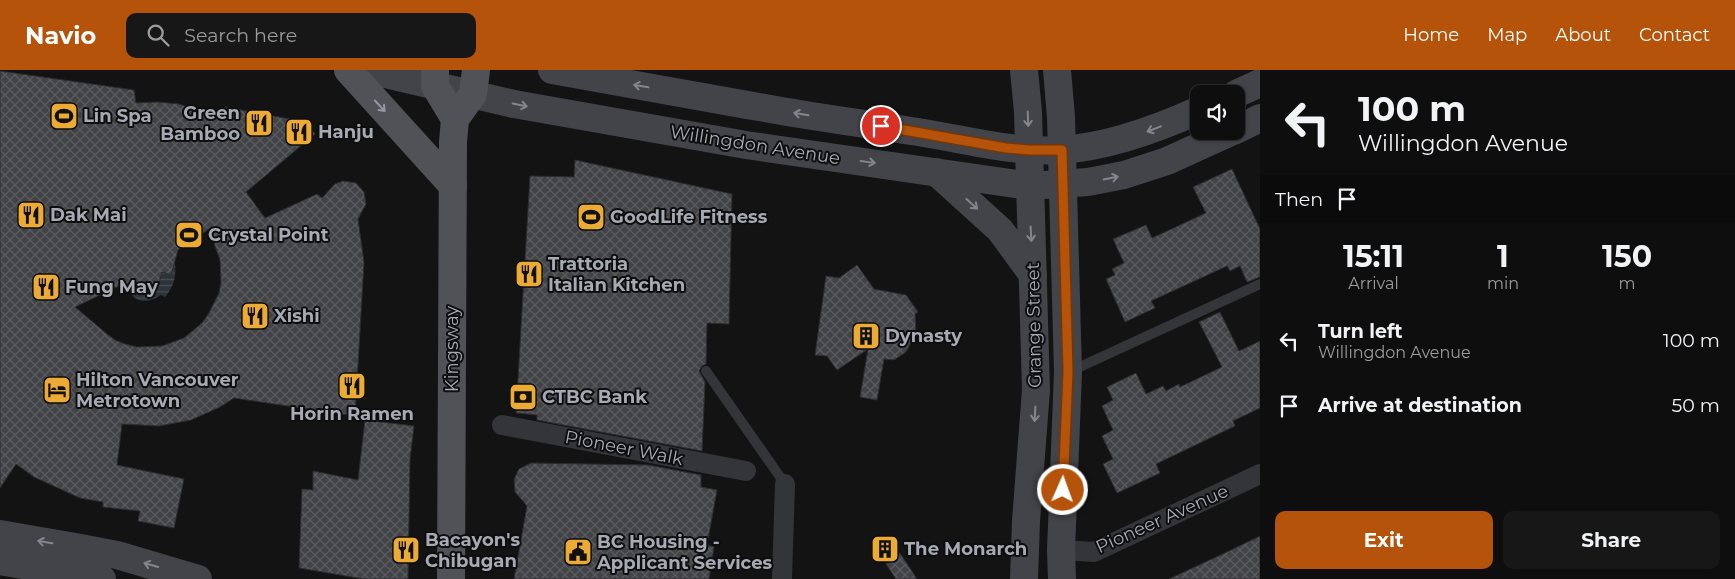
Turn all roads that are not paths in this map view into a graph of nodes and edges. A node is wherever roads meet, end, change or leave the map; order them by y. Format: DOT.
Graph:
graph roads {
  1 [pos="348,70"];
  2 [pos="361,70"];
  3 [pos="552,70"];
  4 [pos="1024,70"];
  5 [pos="1057,70"];
  6 [pos="435,78"];
  7 [pos="474,82"];
  8 [pos="1260,82"];
  9 [pos="1245,90"];
  10 [pos="1190,114"];
  11 [pos="1260,118"];
  12 [pos="455,119"];
  13 [pos="1245,125"];
  14 [pos="1213,140"];
  15 [pos="1029,150"];
  16 [pos="1062,150"];
  17 [pos="936,172"];
  18 [pos="1063,184"];
  19 [pos="453,186"];
  20 [pos="1030,186"];
  21 [pos="1033,275"];
  22 [pos="1260,284"];
  23 [pos="706,371"];
  24 [pos="1068,372"];
  25 [pos="502,426"];
  26 [pos="746,471"];
  27 [pos="1260,474"];
  28 [pos="785,484"];
  29 [pos="0,534"];
  30 [pos="1061,550"];
  31 [pos="0,561"];
  32 [pos="91,571"];
  33 [pos="198,579"];
  34 [pos="451,579"];
  35 [pos="782,579"];
  36 [pos="1024,579"];
  37 [pos="1062,579"];
  1 -- 19 [label="main road, one-way"];
  2 -- 6 [label="main road, Willingdon Avenue"];
  15 -- 3 [label="main road, one-way"];
  4 -- 15 [label="main road, Grange Street, one-way"];
  5 -- 16 [label="main road, Grange Street"];
  6 -- 7 [label="main road, Willingdon Avenue"];
  6 -- 12 [label="main road"];
  7 -- 12 [label="main road"];
  7 -- 17 [label="main road, Willingdon Avenue, one-way"];
  8 -- 9 [label="main road"];
  10 -- 16 [label="main road, one-way"];
  11 -- 13 [label="main road, Willingdon Avenue"];
  12 -- 19 [label="main road, Kingsway"];
  18 -- 14 [label="main road, Willingdon Avenue, one-way"];
  15 -- 16 [label="main road"];
  15 -- 20 [label="main road, Grange Street"];
  16 -- 18 [label="main road, Grange Street"];
  17 -- 20 [label="main road, Willingdon Avenue"];
  17 -- 21 [label="main road, one-way"];
  18 -- 20 [label="main road, Willingdon Avenue"];
  18 -- 24 [label="main road, Grange Street"];
  19 -- 34 [label="main road, Kingsway"];
  20 -- 21 [label="main road, Grange Street, one-way"];
  21 -- 36 [label="main road, Grange Street, one-way"];
  22 -- 24 [label="lane"];
  23 -- 28 [label="lane"];
  24 -- 30 [label="main road, Grange Street"];
  25 -- 26 [label="street, Pioneer Walk"];
  27 -- 30 [label="street, Pioneer Avenue"];
  28 -- 35 [label="street"];
  32 -- 29 [label="main road, one-way"];
  30 -- 37 [label="main road, Grange Street"];
  31 -- 32 [label="main road"];
  33 -- 32 [label="main road, one-way"];
}
